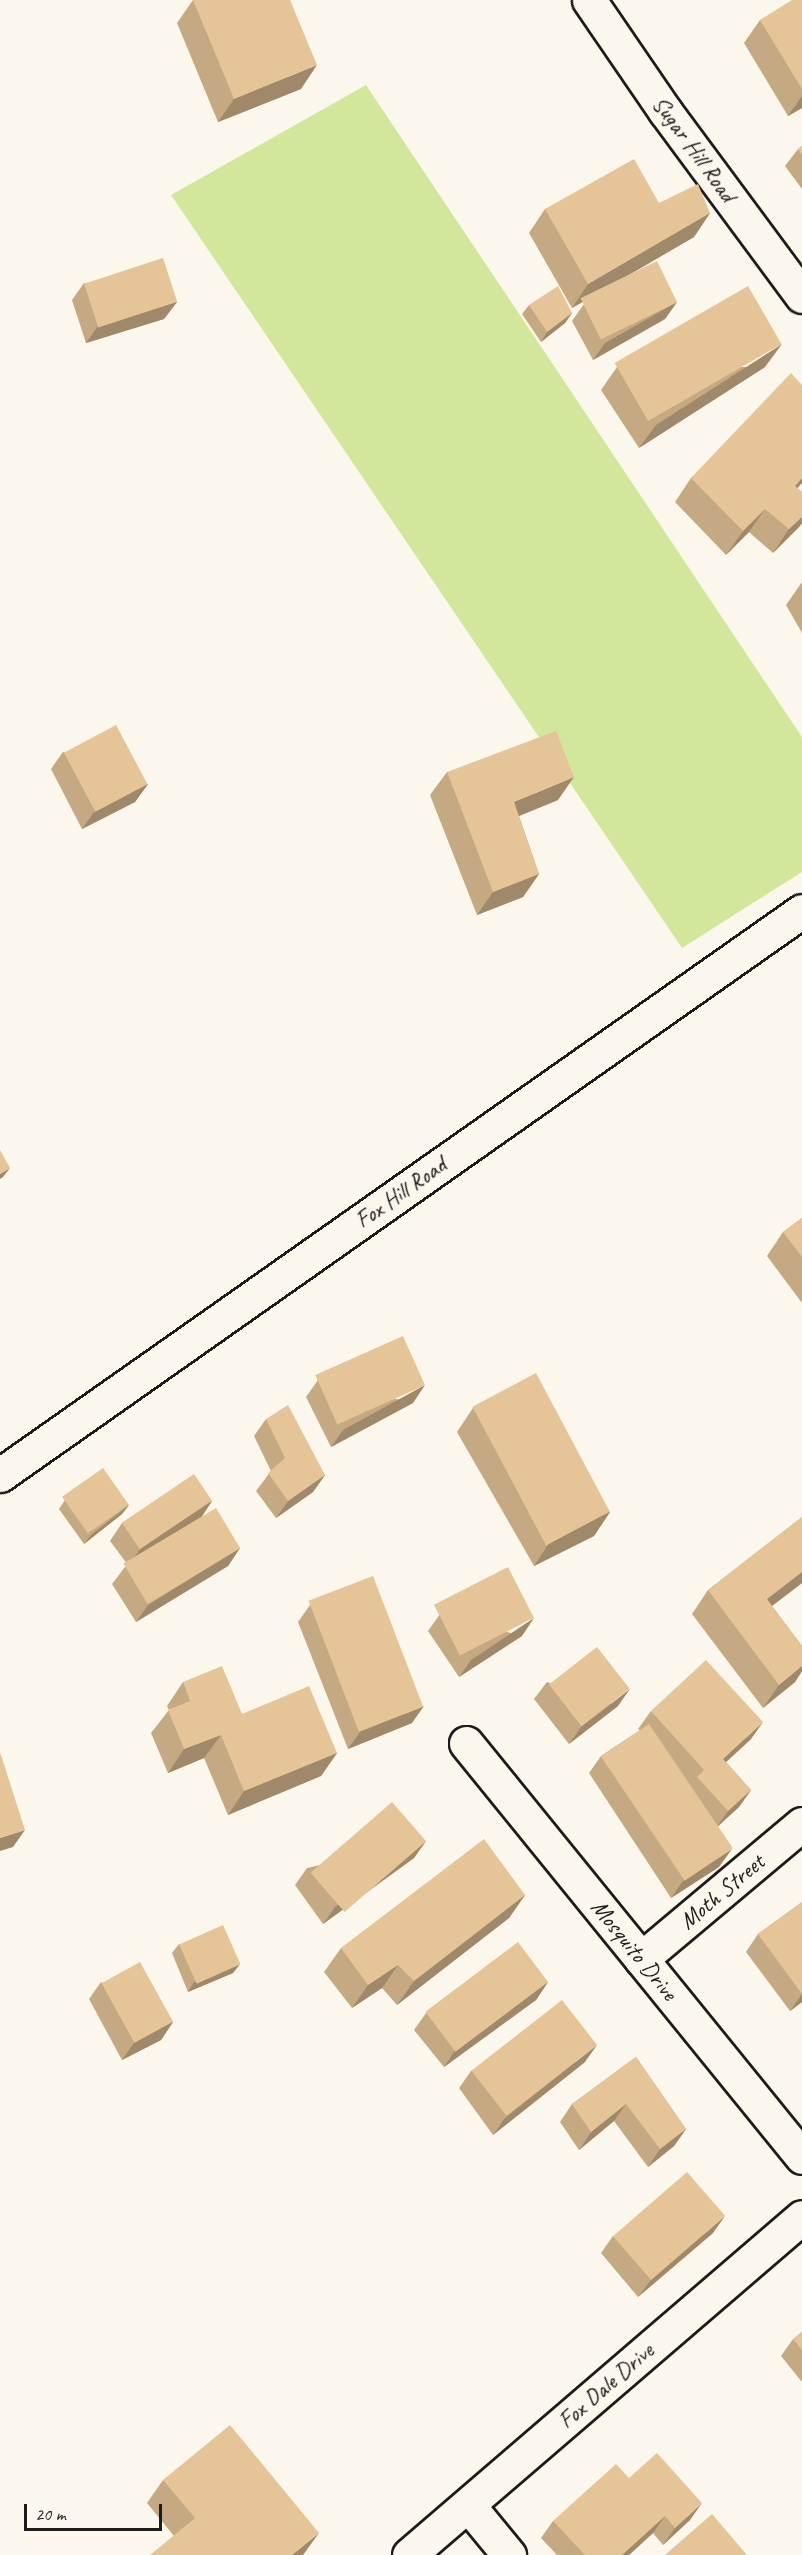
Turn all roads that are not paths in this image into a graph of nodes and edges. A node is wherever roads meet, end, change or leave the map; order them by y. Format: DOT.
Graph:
graph roads {
  1 [pos="589,0"];
  2 [pos="802,296"];
  3 [pos="802,912"];
  4 [pos="0,1475"];
  5 [pos="466,1743"];
  6 [pos="802,1824"];
  7 [pos="641,1959"];
  8 [pos="802,2157"];
  9 [pos="802,2217"];
  10 [pos="468,2505"];
  11 [pos="409,2555"];
  12 [pos="509,2555"];
  1 -- 2 [label="street, Sugar Hill Road"];
  3 -- 4 [label="street, Fox Hill Road"];
  5 -- 7 [label="street, Mosquito Drive"];
  6 -- 7 [label="street, Moth Street"];
  7 -- 8 [label="street, Mosquito Drive"];
  9 -- 10 [label="street, Fox Dale Drive"];
  10 -- 11 [label="street, Fox Dale Drive"];
  10 -- 12 [label="street"];
}
